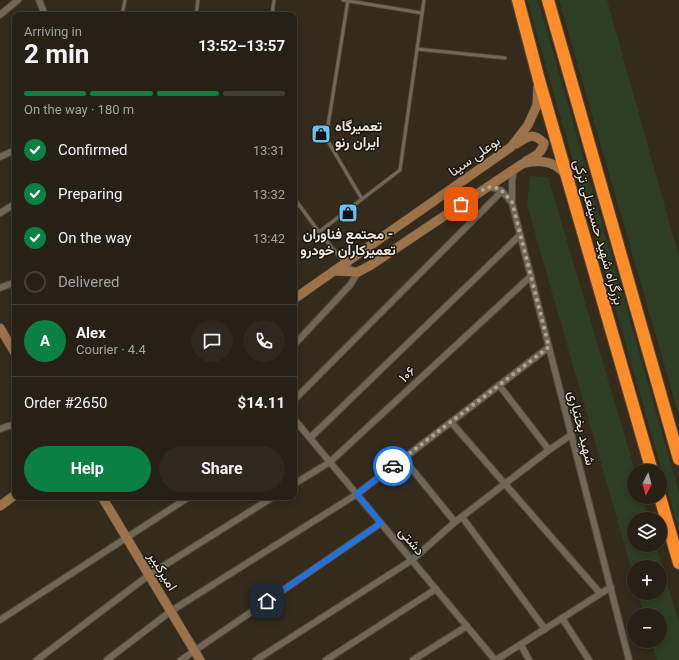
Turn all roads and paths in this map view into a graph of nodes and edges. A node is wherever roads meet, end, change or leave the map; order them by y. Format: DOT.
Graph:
graph roads {
  1 [pos="18,0"];
  2 [pos="39,0"];
  3 [pos="125,0"];
  4 [pos="198,0"];
  5 [pos="274,0"];
  6 [pos="343,0"];
  7 [pos="348,0"];
  8 [pos="424,0"];
  9 [pos="518,0"];
  10 [pos="548,0"];
  11 [pos="44,12"];
  12 [pos="123,12"];
  13 [pos="196,12"];
  14 [pos="272,12"];
  15 [pos="422,13"];
  16 [pos="0,15"];
  17 [pos="417,49"];
  18 [pos="505,58"];
  19 [pos="539,80"];
  20 [pos="512,147"];
  21 [pos="12,151"];
  22 [pos="0,157"];
  23 [pos="518,166"];
  24 [pos="567,175"];
  25 [pos="487,187"];
  26 [pos="502,191"];
  27 [pos="362,199"];
  28 [pos="297,202"];
  29 [pos="512,202"];
  30 [pos="12,206"];
  31 [pos="0,213"];
  32 [pos="319,232"];
  33 [pos="520,235"];
  34 [pos="345,263"];
  35 [pos="334,271"];
  36 [pos="358,272"];
  37 [pos="531,276"];
  38 [pos="12,283"];
  39 [pos="0,288"];
  40 [pos="297,297"];
  41 [pos="0,328"];
  42 [pos="297,342"];
  43 [pos="549,347"];
  44 [pos="12,348"];
  45 [pos="500,385"];
  46 [pos="297,397"];
  47 [pos="297,422"];
  48 [pos="451,422"];
  49 [pos="12,425"];
  50 [pos="300,426"];
  51 [pos="297,428"];
  52 [pos="0,429"];
  53 [pos="572,435"];
  54 [pos="310,438"];
  55 [pos="549,450"];
  56 [pos="403,458"];
  57 [pos="679,459"];
  58 [pos="330,462"];
  59 [pos="650,464"];
  60 [pos="297,482"];
  61 [pos="505,484"];
  62 [pos="357,494"];
  63 [pos="12,498"];
  64 [pos="104,500"];
  65 [pos="184,500"];
  66 [pos="268,500"];
  67 [pos="662,504"];
  68 [pos="0,506"];
  69 [pos="462,517"];
  70 [pos="455,522"];
  71 [pos="381,523"];
  72 [pos="127,537"];
  73 [pos="412,560"];
  74 [pos="679,563"];
  75 [pos="149,574"];
  76 [pos="610,587"];
  77 [pos="436,589"];
  78 [pos="600,593"];
  79 [pos="171,611"];
  80 [pos="562,618"];
  81 [pos="0,620"];
  82 [pos="467,626"];
  83 [pos="545,629"];
  84 [pos="521,645"];
  85 [pos="195,651"];
  86 [pos="37,660"];
  87 [pos="107,660"];
  88 [pos="181,660"];
  89 [pos="200,660"];
  90 [pos="256,660"];
  91 [pos="326,660"];
  92 [pos="413,660"];
  93 [pos="496,660"];
  94 [pos="529,660"];
  95 [pos="589,660"];
  96 [pos="629,660"];
  1 -- 16 [label="street"];
  2 -- 11 [label="street"];
  3 -- 12 [label="lane"];
  4 -- 13 [label="lane"];
  5 -- 14 [label="lane"];
  6 -- 7 [label="lane"];
  7 -- 15 [label="lane"];
  7 -- 27 [label="lane"];
  8 -- 15 [label="lane"];
  9 -- 19 [label="highway, بزرگراه شهید حسینعلی ترکی"];
  10 -- 57 [label="highway, بزرگراه شهید حسینعلی ترکی"];
  15 -- 17 [label="lane"];
  17 -- 18 [label="lane"];
  17 -- 27 [label="lane"];
  19 -- 20 [label="main road, بوعلی سینا"];
  19 -- 24 [label="highway, بزرگراه شهید حسینعلی ترکی"];
  20 -- 23 [label="main road"];
  20 -- 34 [label="main road, بوعلی سینا"];
  21 -- 22 [label="street"];
  23 -- 24 [label="main road"];
  23 -- 25 [label="main road"];
  23 -- 29 [label="street, شهید بختیاری"];
  24 -- 59 [label="highway, بزرگراه شهید حسینعلی ترکی"];
  25 -- 26 [label="street"];
  25 -- 36 [label="main road"];
  26 -- 29 [label="street"];
  26 -- 46 [label="street"];
  27 -- 32 [label="lane"];
  28 -- 32 [label="lane"];
  29 -- 33 [label="street, شهید بختیاری"];
  30 -- 31 [label="street"];
  32 -- 34 [label="lane"];
  33 -- 37 [label="street, شهید بختیاری"];
  33 -- 54 [label="street"];
  34 -- 35 [label="main road, بوعلی سینا"];
  34 -- 36 [label="lane"];
  35 -- 36 [label="main road"];
  35 -- 40 [label="main road, بوعلی سینا"];
  36 -- 42 [label="street"];
  37 -- 43 [label="street, شهید بختیاری"];
  37 -- 58 [label="street, ۱۰۶"];
  38 -- 39 [label="street"];
  41 -- 44 [label="main road"];
  43 -- 45 [label="street"];
  43 -- 53 [label="street, شهید بختیاری"];
  45 -- 48 [label="street"];
  45 -- 55 [label="street"];
  47 -- 50 [label="street, دشتی"];
  48 -- 56 [label="street"];
  48 -- 61 [label="street"];
  49 -- 52 [label="street"];
  50 -- 51 [label="street"];
  50 -- 54 [label="street, دشتی"];
  53 -- 55 [label="street"];
  53 -- 76 [label="street, شهید بختیاری"];
  54 -- 58 [label="street, دشتی"];
  55 -- 61 [label="street"];
  56 -- 62 [label="street"];
  56 -- 70 [label="street"];
  58 -- 60 [label="street, ۱۰۶"];
  58 -- 62 [label="street, دشتی"];
  61 -- 69 [label="street"];
  61 -- 78 [label="street"];
  62 -- 71 [label="street, دشتی"];
  62 -- 79 [label="street"];
  63 -- 68 [label="main road"];
  64 -- 72 [label="main road, امیرکبیر"];
  65 -- 72 [label="street"];
  66 -- 75 [label="street"];
  67 -- 74 [label="highway"];
  69 -- 70 [label="street"];
  69 -- 83 [label="street"];
  70 -- 73 [label="street"];
  71 -- 73 [label="street, دشتی"];
  71 -- 85 [label="street"];
  72 -- 75 [label="main road, امیرکبیر"];
  72 -- 81 [label="street"];
  73 -- 77 [label="street, دشتی"];
  73 -- 90 [label="street"];
  75 -- 79 [label="main road, امیرکبیر"];
  75 -- 86 [label="street"];
  76 -- 78 [label="street"];
  76 -- 96 [label="street, شهید بختیاری"];
  77 -- 82 [label="street, دشتی"];
  77 -- 91 [label="street"];
  78 -- 80 [label="street"];
  79 -- 85 [label="main road, امیرکبیر"];
  79 -- 87 [label="street"];
  80 -- 83 [label="street"];
  80 -- 95 [label="street"];
  82 -- 92 [label="street"];
  82 -- 93 [label="street, دشتی"];
  83 -- 84 [label="street"];
  84 -- 93 [label="street"];
  84 -- 94 [label="street"];
  85 -- 88 [label="street"];
  85 -- 89 [label="main road, امیرکبیر"];
}
